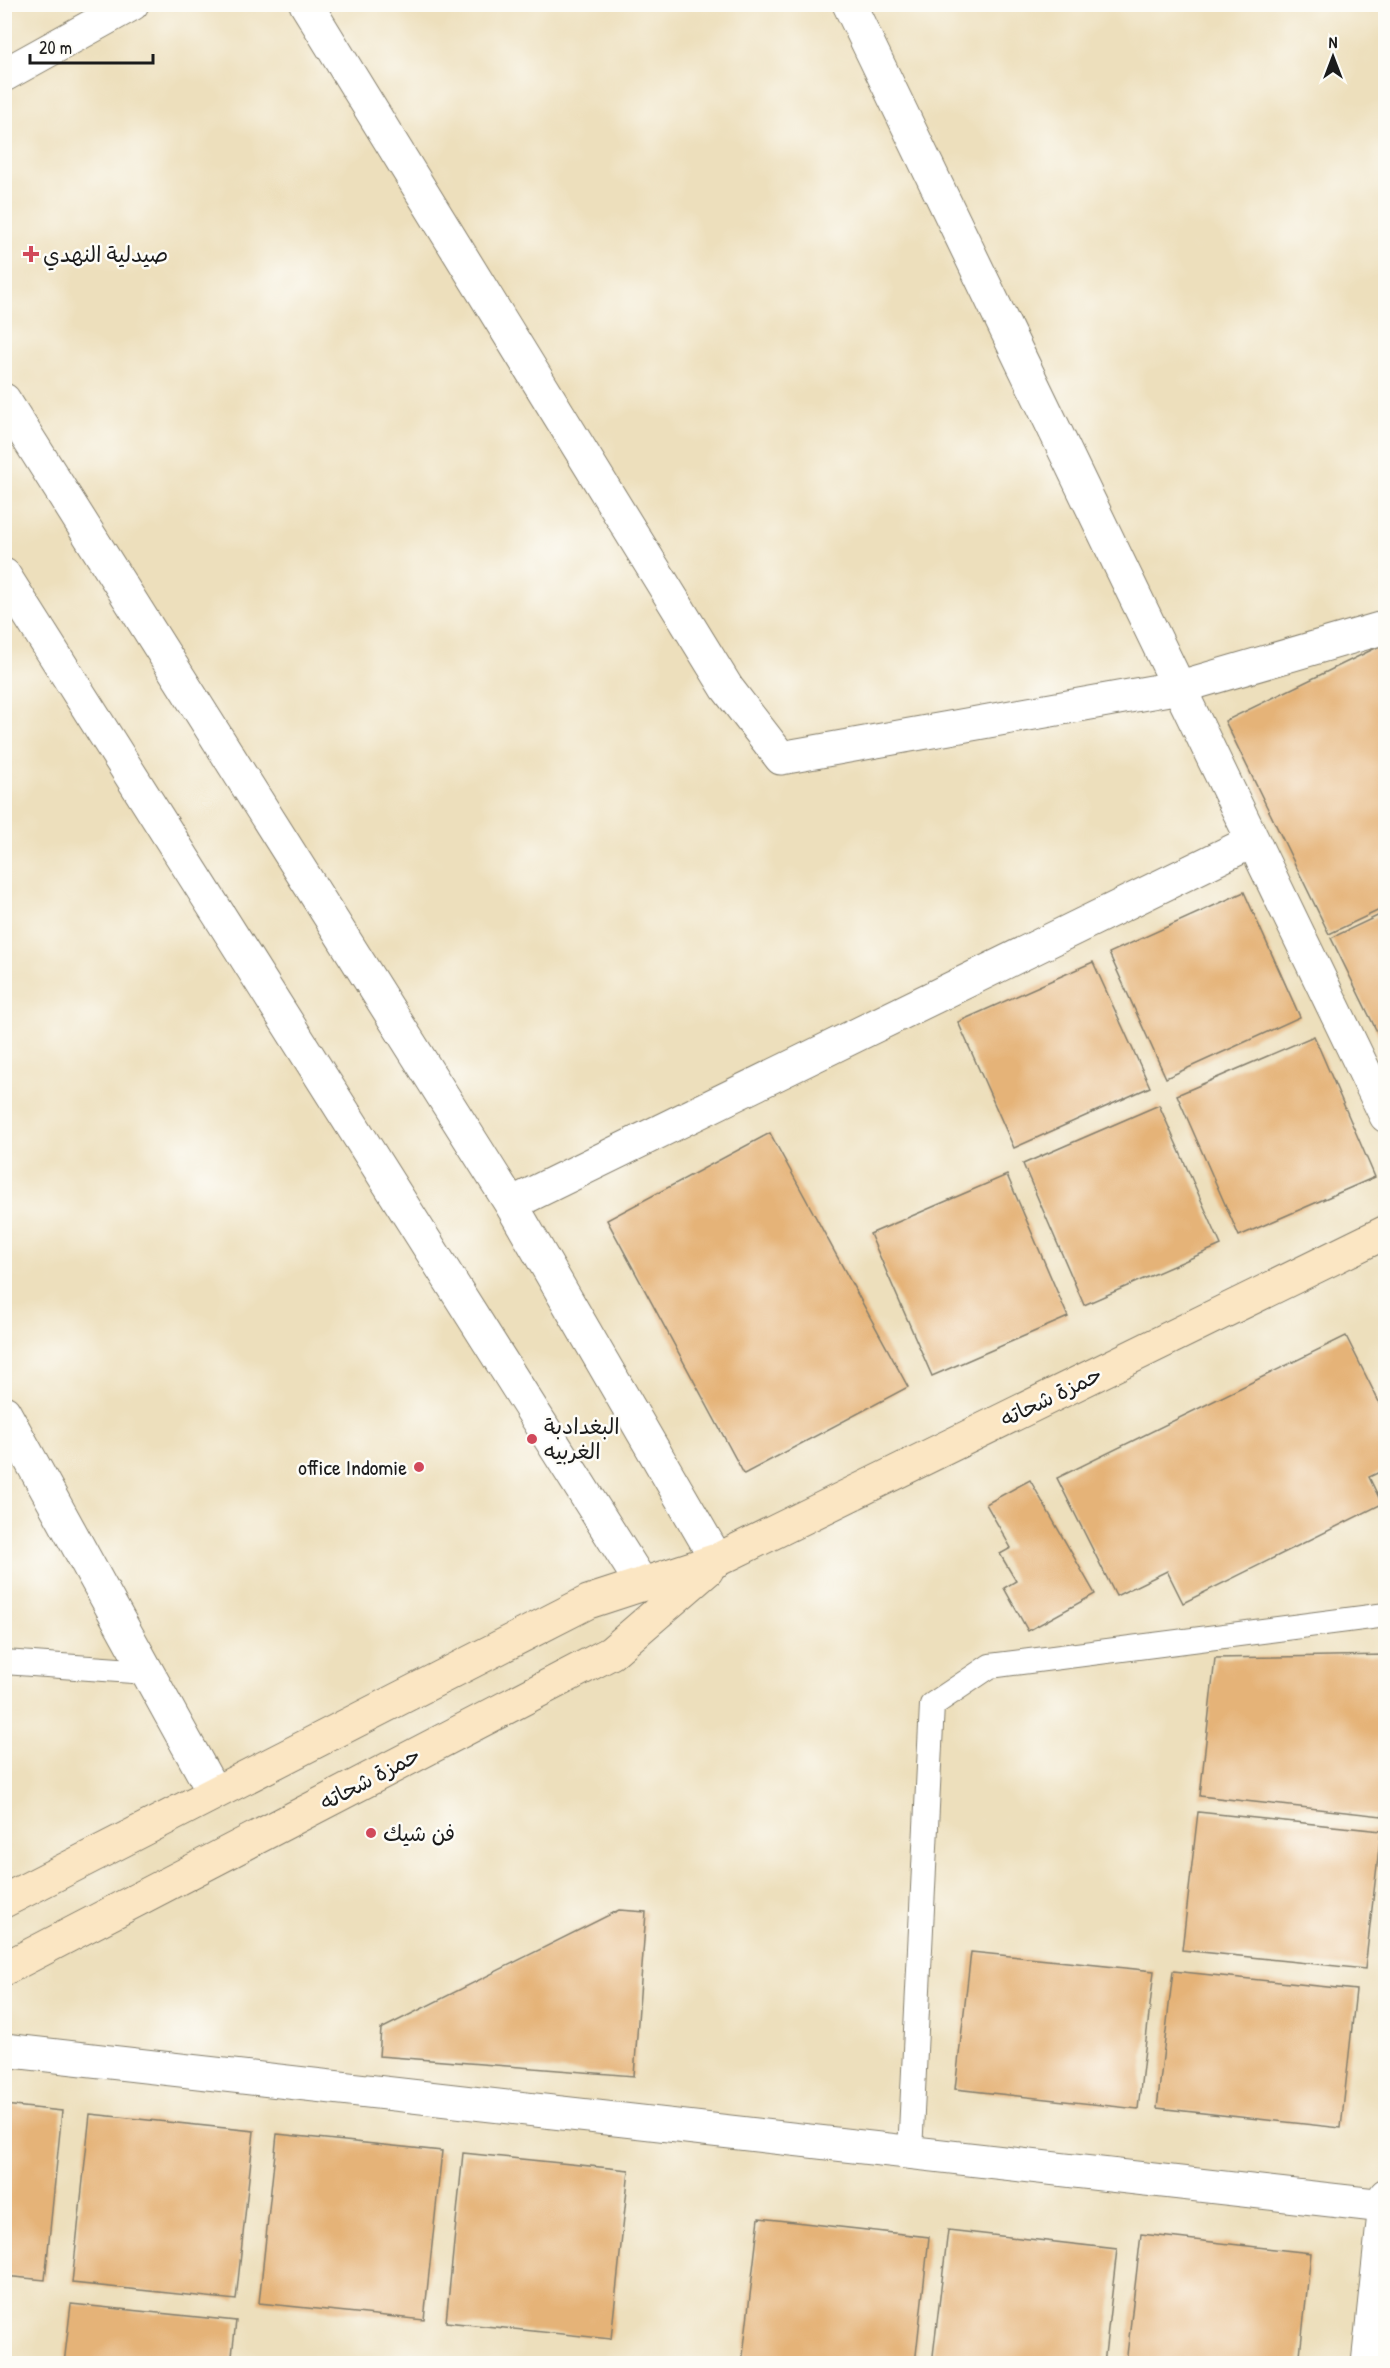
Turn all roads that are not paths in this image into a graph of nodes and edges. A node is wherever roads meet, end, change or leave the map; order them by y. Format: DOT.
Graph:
graph roads {
  1 [pos="132,4"];
  2 [pos="306,4"];
  3 [pos="849,4"];
  4 [pos="4,75"];
  5 [pos="4,400"];
  6 [pos="4,575"];
  7 [pos="1386,627"];
  8 [pos="1180,687"];
  9 [pos="1253,841"];
  10 [pos="1386,1116"];
  11 [pos="511,1204"];
  12 [pos="1386,1232"];
  13 [pos="4,1412"];
  14 [pos="717,1560"];
  15 [pos="642,1584"];
  16 [pos="1386,1615"];
  17 [pos="4,1662"];
  18 [pos="147,1672"];
  19 [pos="214,1793"];
  20 [pos="4,1901"];
  21 [pos="4,1969"];
  22 [pos="4,2050"];
  23 [pos="910,2152"];
  24 [pos="1385,2200"];
  25 [pos="1368,2364"];
  1 -- 4 [label="street"];
  2 -- 8 [label="street"];
  3 -- 8 [label="street"];
  5 -- 11 [label="street"];
  6 -- 15 [label="street"];
  7 -- 8 [label="street"];
  8 -- 9 [label="street"];
  9 -- 10 [label="street"];
  9 -- 11 [label="street"];
  11 -- 14 [label="street"];
  12 -- 14 [label="main road, حمزة شحاته"];
  13 -- 18 [label="street"];
  14 -- 15 [label="main road, حمزة شحاته"];
  14 -- 21 [label="main road, حمزة شحاته"];
  15 -- 19 [label="main road, حمزة شحاته"];
  16 -- 23 [label="lane"];
  17 -- 18 [label="lane"];
  18 -- 19 [label="street"];
  19 -- 20 [label="main road, حمزة شحاته"];
  22 -- 23 [label="street"];
  23 -- 24 [label="street"];
  24 -- 25 [label="street"];
}
